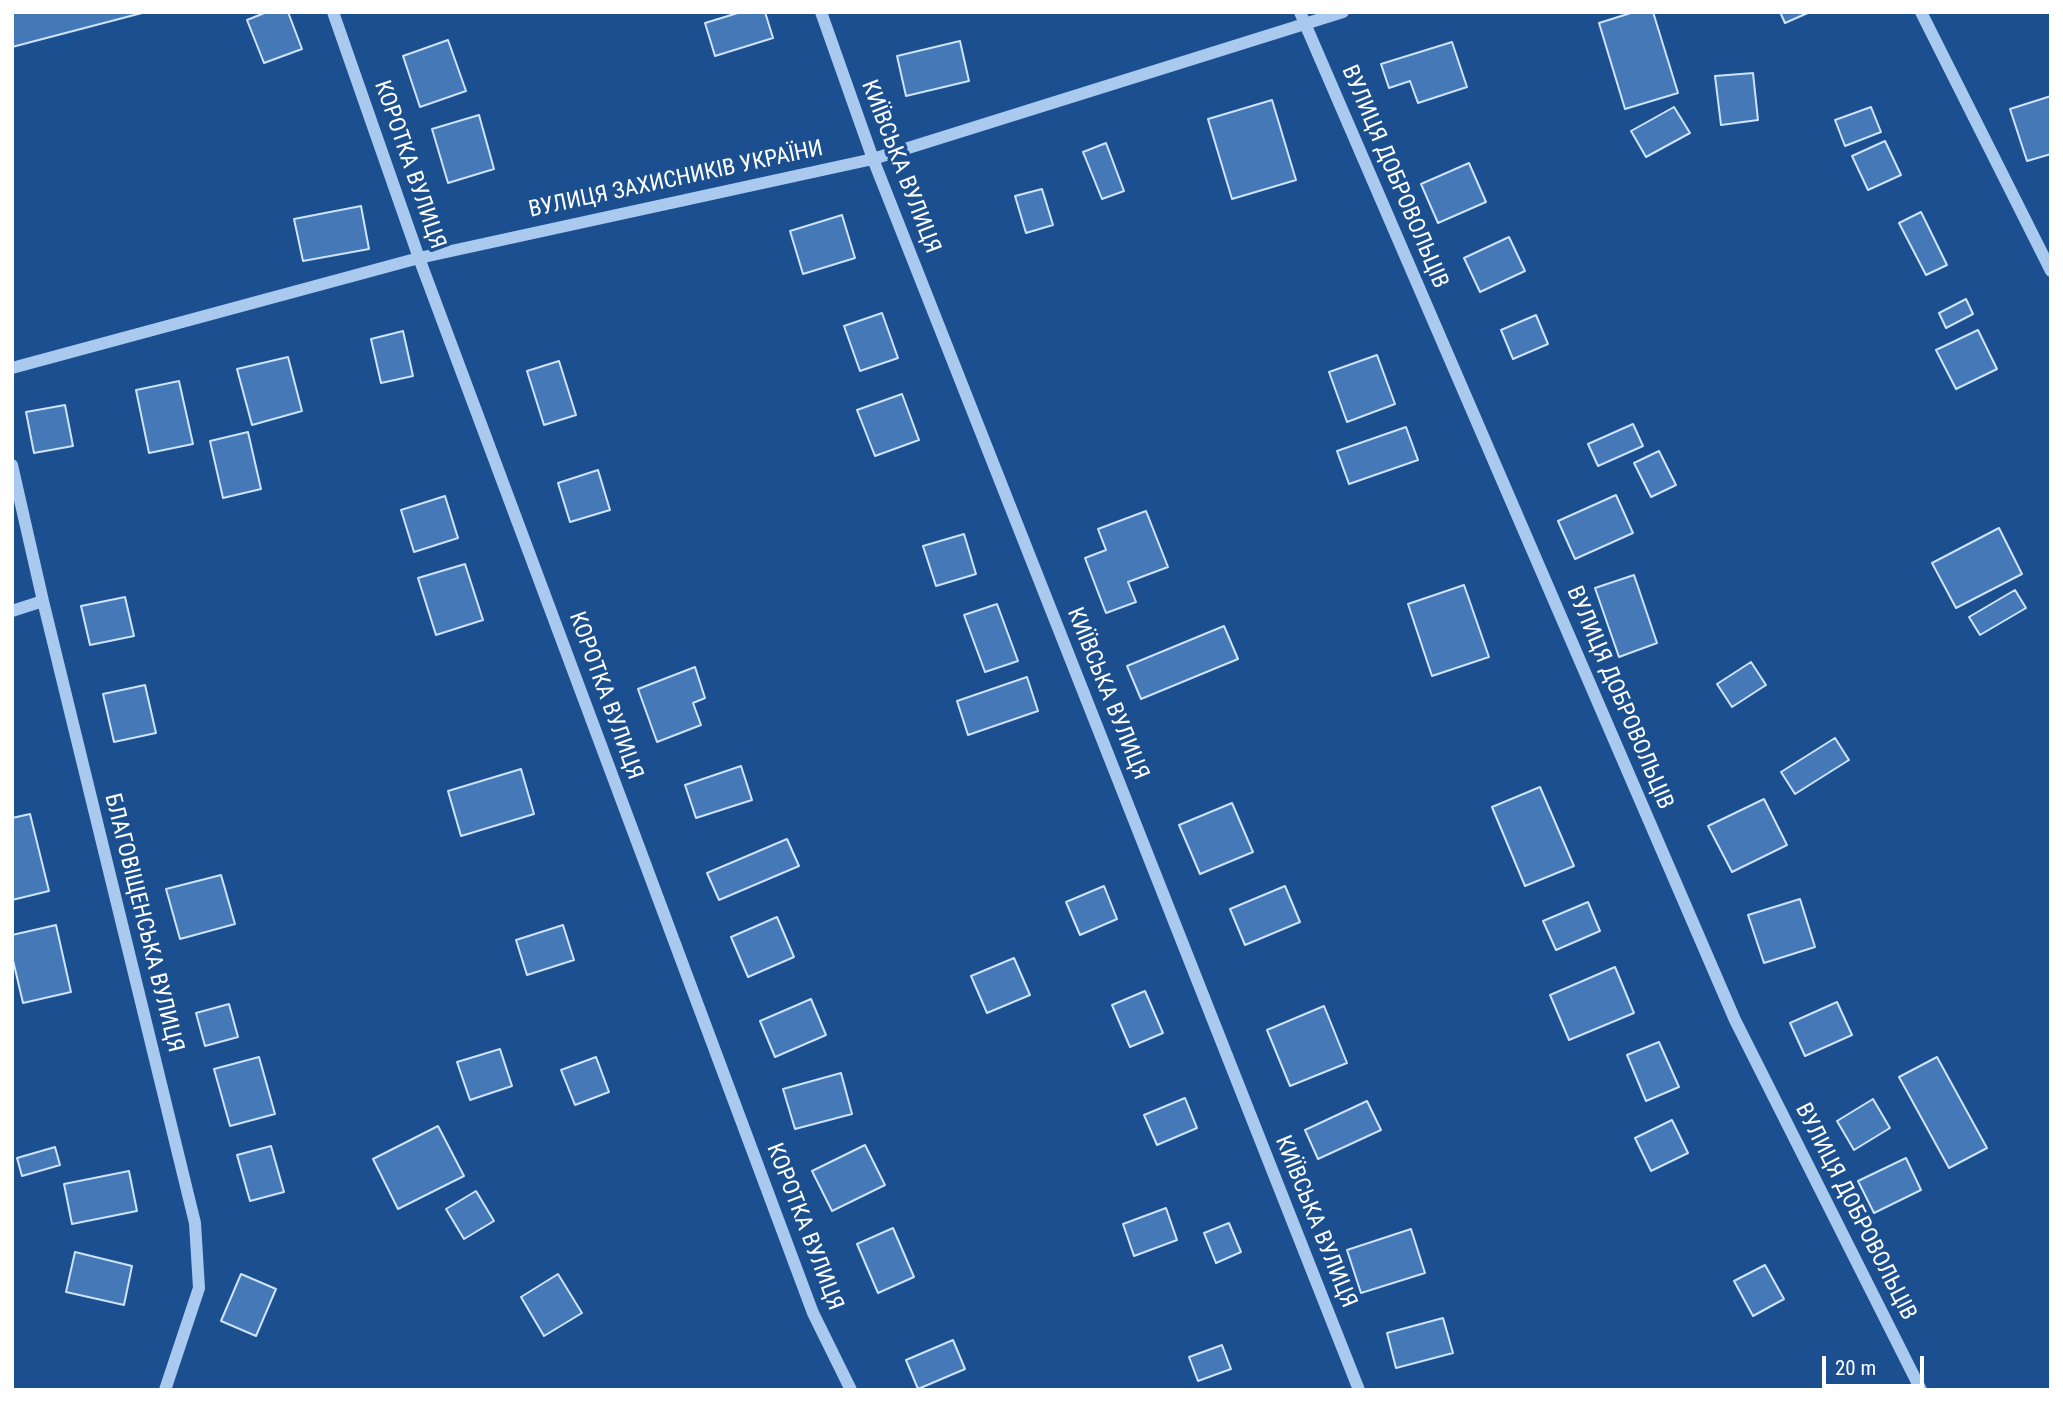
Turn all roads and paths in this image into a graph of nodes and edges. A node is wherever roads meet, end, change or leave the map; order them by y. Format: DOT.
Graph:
graph roads {
  1 [pos="333,12"];
  2 [pos="821,12"];
  3 [pos="1343,12"];
  4 [pos="1921,12"];
  5 [pos="1302,18"];
  6 [pos="873,159"];
  7 [pos="419,258"];
  8 [pos="2051,271"];
  9 [pos="12,368"];
  10 [pos="12,465"];
  11 [pos="43,601"];
  12 [pos="12,611"];
  13 [pos="165,1390"];
  14 [pos="851,1390"];
  15 [pos="1359,1390"];
  16 [pos="1922,1390"];
  1 -- 7 [label="street, КОРОТКА ВУЛИЦЯ"];
  2 -- 6 [label="street, КИЇВСЬКА ВУЛИЦЯ"];
  3 -- 5 [label="street, ВУЛИЦЯ ЗАХИСНИКІВ УКРАЇНИ"];
  4 -- 8 [label="street"];
  5 -- 6 [label="street, ВУЛИЦЯ ЗАХИСНИКІВ УКРАЇНИ"];
  5 -- 16 [label="street, ВУЛИЦЯ ДОБРОВОЛЬЦІВ"];
  6 -- 7 [label="street, ВУЛИЦЯ ЗАХИСНИКІВ УКРАЇНИ"];
  6 -- 15 [label="street, КИЇВСЬКА ВУЛИЦЯ"];
  7 -- 9 [label="street, ВУЛИЦЯ ЗАХИСНИКІВ УКРАЇНИ"];
  7 -- 14 [label="street, КОРОТКА ВУЛИЦЯ"];
  10 -- 11 [label="street, БЛАГОВІЩЕНСЬКА ВУЛИЦЯ"];
  11 -- 12 [label="street"];
  11 -- 13 [label="street, БЛАГОВІЩЕНСЬКА ВУЛИЦЯ"];
}
